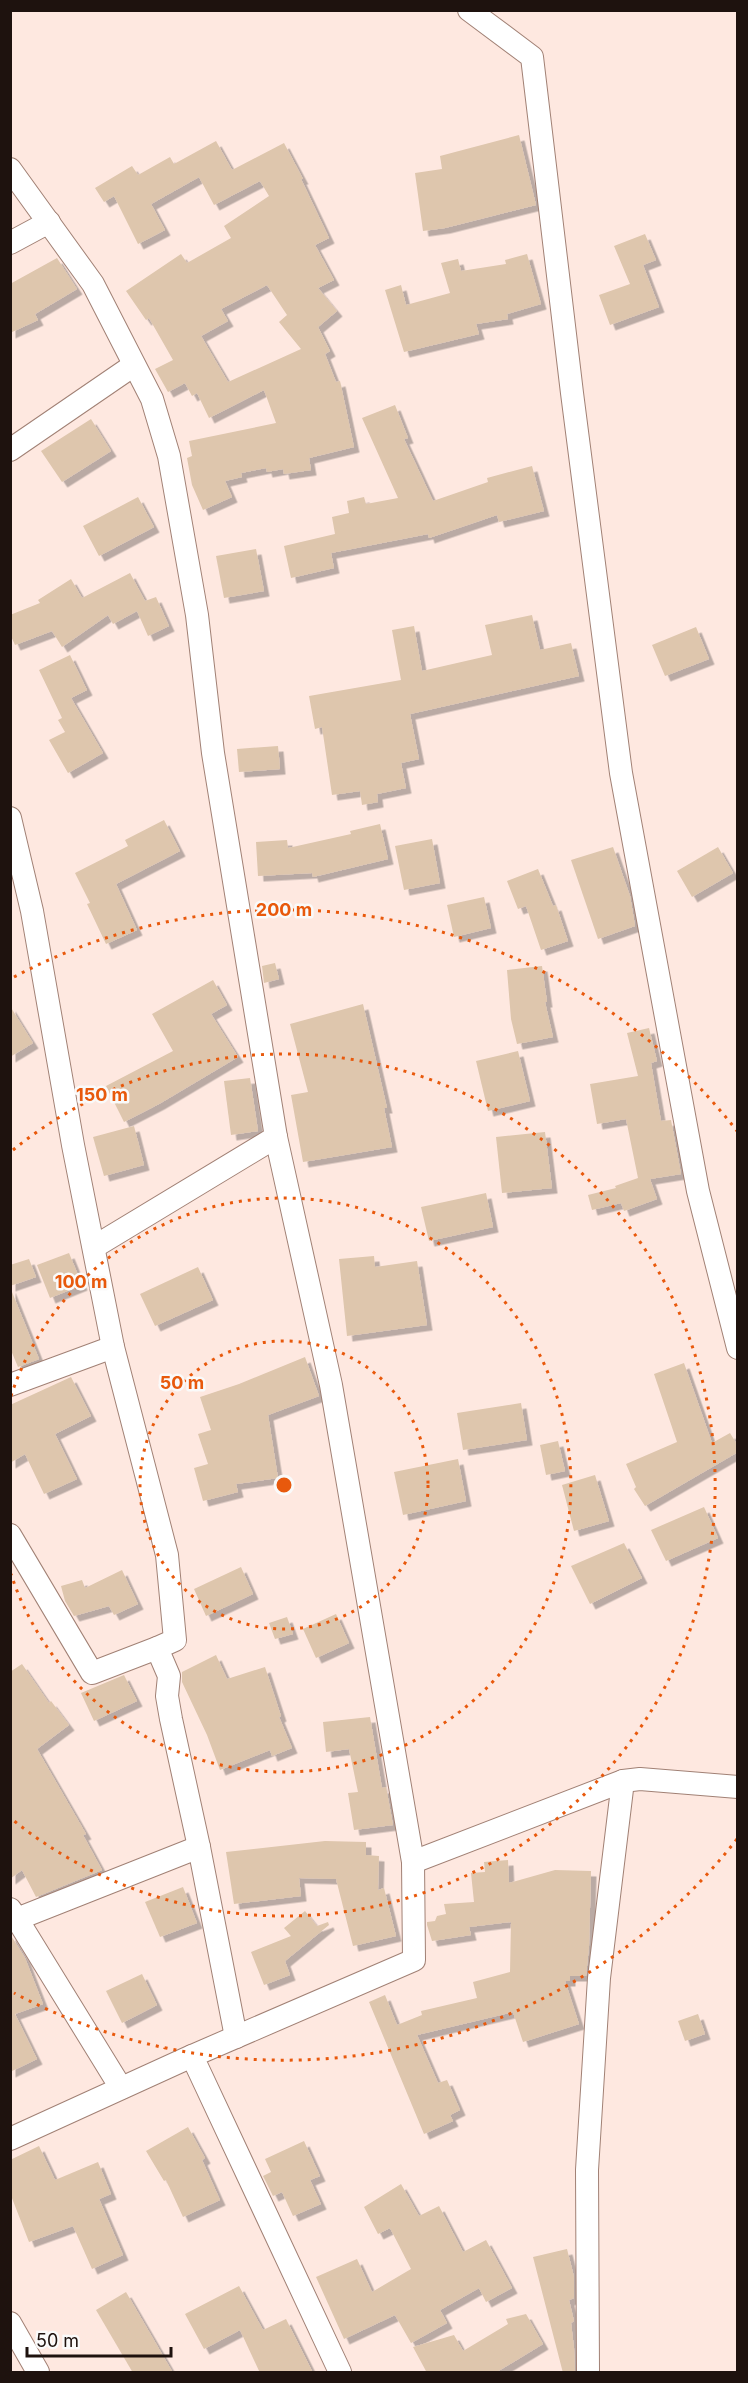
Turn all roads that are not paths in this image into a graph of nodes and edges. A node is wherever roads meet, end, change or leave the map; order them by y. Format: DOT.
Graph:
graph roads {
  1 [pos="469,10"];
  2 [pos="493,18"];
  3 [pos="11,169"];
  4 [pos="49,222"];
  5 [pos="10,243"];
  6 [pos="134,364"];
  7 [pos="10,450"];
  8 [pos="10,818"];
  9 [pos="276,1137"];
  10 [pos="94,1247"];
  11 [pos="113,1347"];
  12 [pos="738,1348"];
  13 [pos="10,1385"];
  14 [pos="10,1535"];
  15 [pos="157,1648"];
  16 [pos="623,1780"];
  17 [pos="738,1787"];
  18 [pos="199,1847"];
  19 [pos="413,1862"];
  20 [pos="14,1914"];
  21 [pos="236,2037"];
  22 [pos="192,2056"];
  23 [pos="121,2088"];
  24 [pos="10,2139"];
  25 [pos="10,2323"];
  26 [pos="38,2373"];
  27 [pos="340,2373"];
  28 [pos="588,2373"];
  1 -- 2 [label="street"];
  2 -- 12 [label="street"];
  3 -- 4 [label="street"];
  4 -- 5 [label="street"];
  4 -- 6 [label="street"];
  6 -- 7 [label="street"];
  6 -- 9 [label="street"];
  8 -- 10 [label="street"];
  9 -- 10 [label="street"];
  9 -- 19 [label="street"];
  10 -- 11 [label="street"];
  11 -- 13 [label="street"];
  11 -- 15 [label="street"];
  14 -- 15 [label="street"];
  15 -- 18 [label="street"];
  16 -- 17 [label="street"];
  16 -- 19 [label="street"];
  16 -- 28 [label="street"];
  18 -- 20 [label="street"];
  18 -- 21 [label="street"];
  19 -- 21 [label="street"];
  20 -- 23 [label="street"];
  21 -- 22 [label="street"];
  22 -- 23 [label="street"];
  22 -- 27 [label="street"];
  23 -- 24 [label="street"];
  25 -- 26 [label="street"];
}
